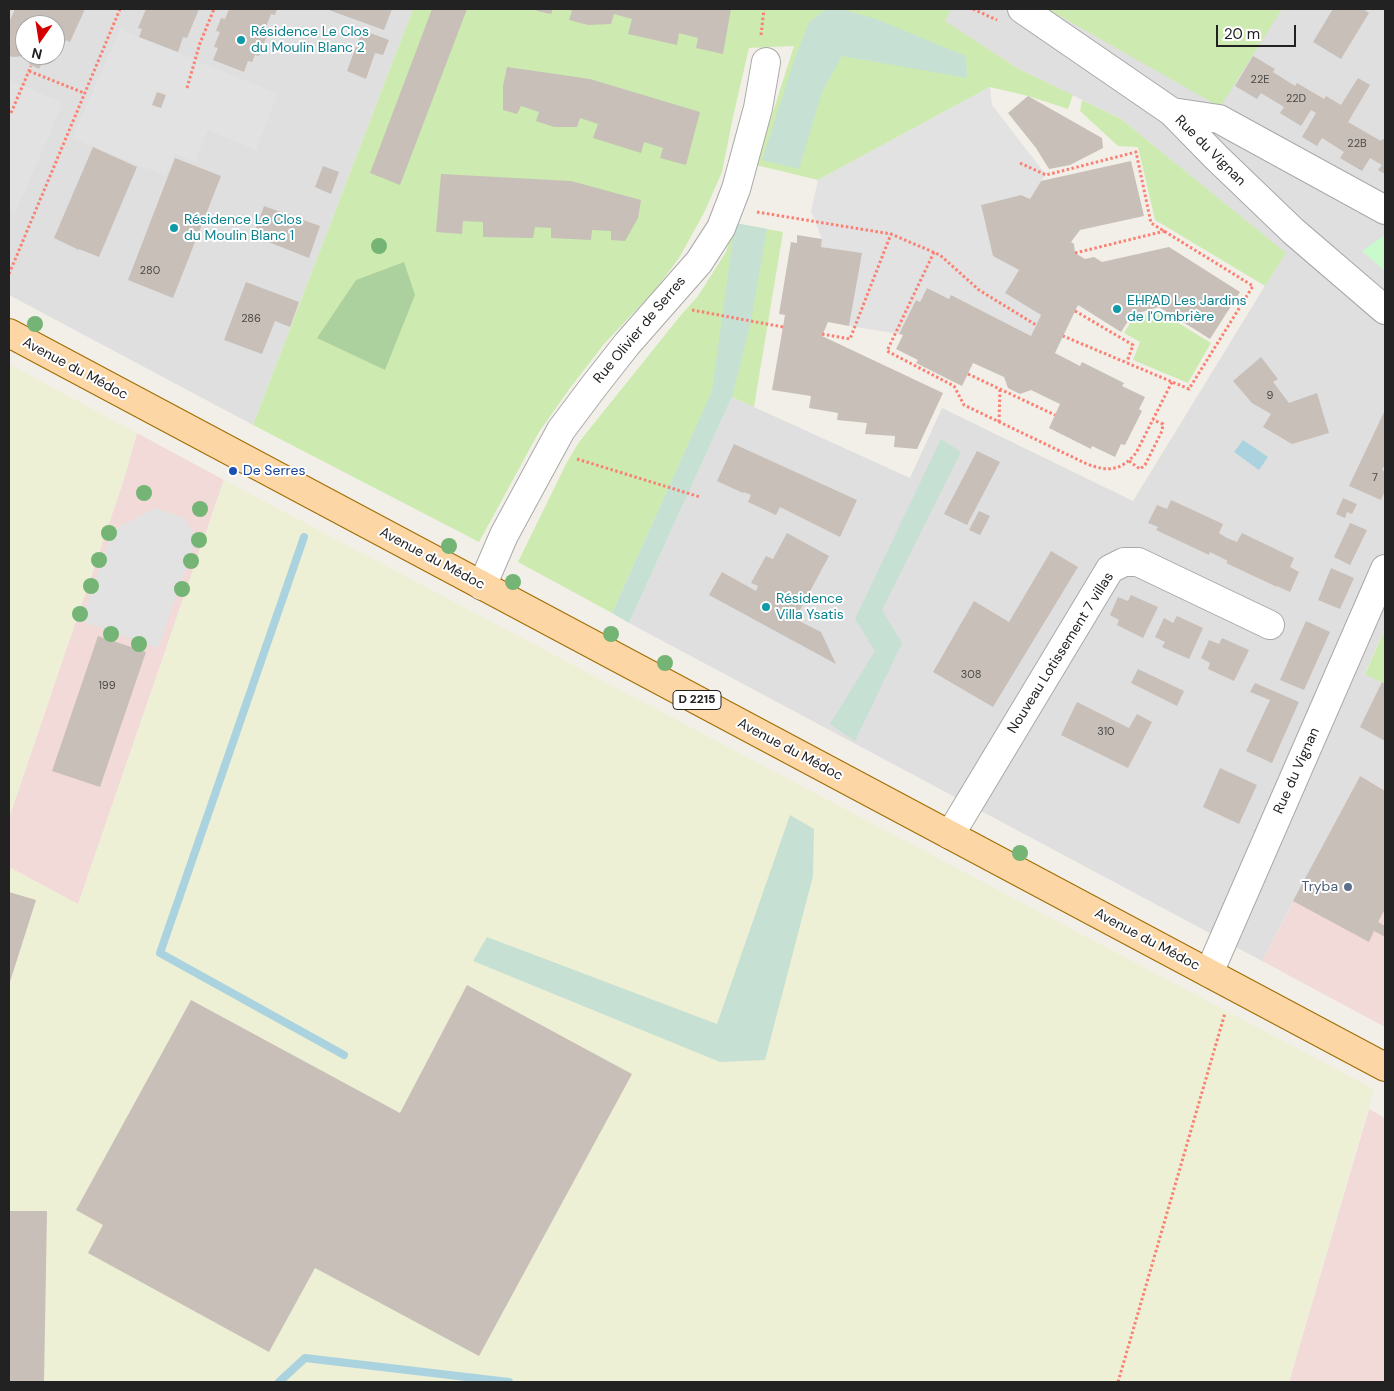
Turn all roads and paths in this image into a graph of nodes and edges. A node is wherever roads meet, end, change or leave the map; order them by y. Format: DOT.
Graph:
graph roads {
  1 [pos="120,9"];
  2 [pos="214,9"];
  3 [pos="1022,9"];
  4 [pos="766,62"];
  5 [pos="31,66"];
  6 [pos="29,70"];
  7 [pos="187,88"];
  8 [pos="84,93"];
  9 [pos="11,112"];
  10 [pos="1172,112"];
  11 [pos="1020,164"];
  12 [pos="728,207"];
  13 [pos="1385,210"];
  14 [pos="1165,231"];
  15 [pos="891,234"];
  16 [pos="934,252"];
  17 [pos="1076,253"];
  18 [pos="9,274"];
  19 [pos="1385,310"];
  20 [pos="1075,311"];
  21 [pos="723,315"];
  22 [pos="1036,325"];
  23 [pos="783,327"];
  24 [pos="9,333"];
  25 [pos="822,334"];
  26 [pos="1063,336"];
  27 [pos="1127,362"];
  28 [pos="968,374"];
  29 [pos="1172,382"];
  30 [pos="1000,390"];
  31 [pos="1055,416"];
  32 [pos="1153,420"];
  33 [pos="999,422"];
  34 [pos="551,450"];
  35 [pos="1129,461"];
  36 [pos="700,497"];
  37 [pos="1385,570"];
  38 [pos="482,586"];
  39 [pos="1270,625"];
  40 [pos="950,835"];
  41 [pos="1209,973"];
  42 [pos="1233,986"];
  43 [pos="1385,1067"];
  44 [pos="1118,1382"];
  1 -- 8 [label="path"];
  2 -- 7 [label="path"];
  3 -- 10 [label="street, Rue du Vignan"];
  4 -- 12 [label="street, Rue Olivier de Serres"];
  5 -- 6 [label="path"];
  6 -- 8 [label="path"];
  6 -- 9 [label="path"];
  8 -- 18 [label="path"];
  10 -- 13 [label="street"];
  10 -- 19 [label="street, Rue du Vignan"];
  11 -- 14 [label="path"];
  12 -- 15 [label="path"];
  12 -- 34 [label="street, Rue Olivier de Serres"];
  14 -- 17 [label="path"];
  14 -- 29 [label="path"];
  15 -- 16 [label="path"];
  15 -- 25 [label="path"];
  16 -- 22 [label="path"];
  16 -- 33 [label="path"];
  20 -- 27 [label="path"];
  21 -- 23 [label="path"];
  24 -- 38 [label="main road, Avenue du Médoc / D 2215"];
  26 -- 27 [label="path"];
  27 -- 29 [label="path"];
  28 -- 30 [label="path"];
  29 -- 32 [label="path"];
  30 -- 31 [label="path"];
  30 -- 33 [label="path"];
  32 -- 35 [label="path"];
  32 -- 35 [label="path"];
  33 -- 35 [label="path"];
  34 -- 36 [label="path"];
  34 -- 38 [label="street, Rue Olivier de Serres"];
  37 -- 41 [label="street, Rue du Vignan"];
  38 -- 40 [label="main road, Avenue du Médoc / D 2215"];
  39 -- 40 [label="street, Nouveau Lotissement 7 villas"];
  40 -- 41 [label="main road, Avenue du Médoc / D 2215"];
  41 -- 42 [label="main road, Avenue du Médoc / D 2215"];
  42 -- 43 [label="main road, Avenue du Médoc / D 2215"];
  42 -- 44 [label="path"];
}
